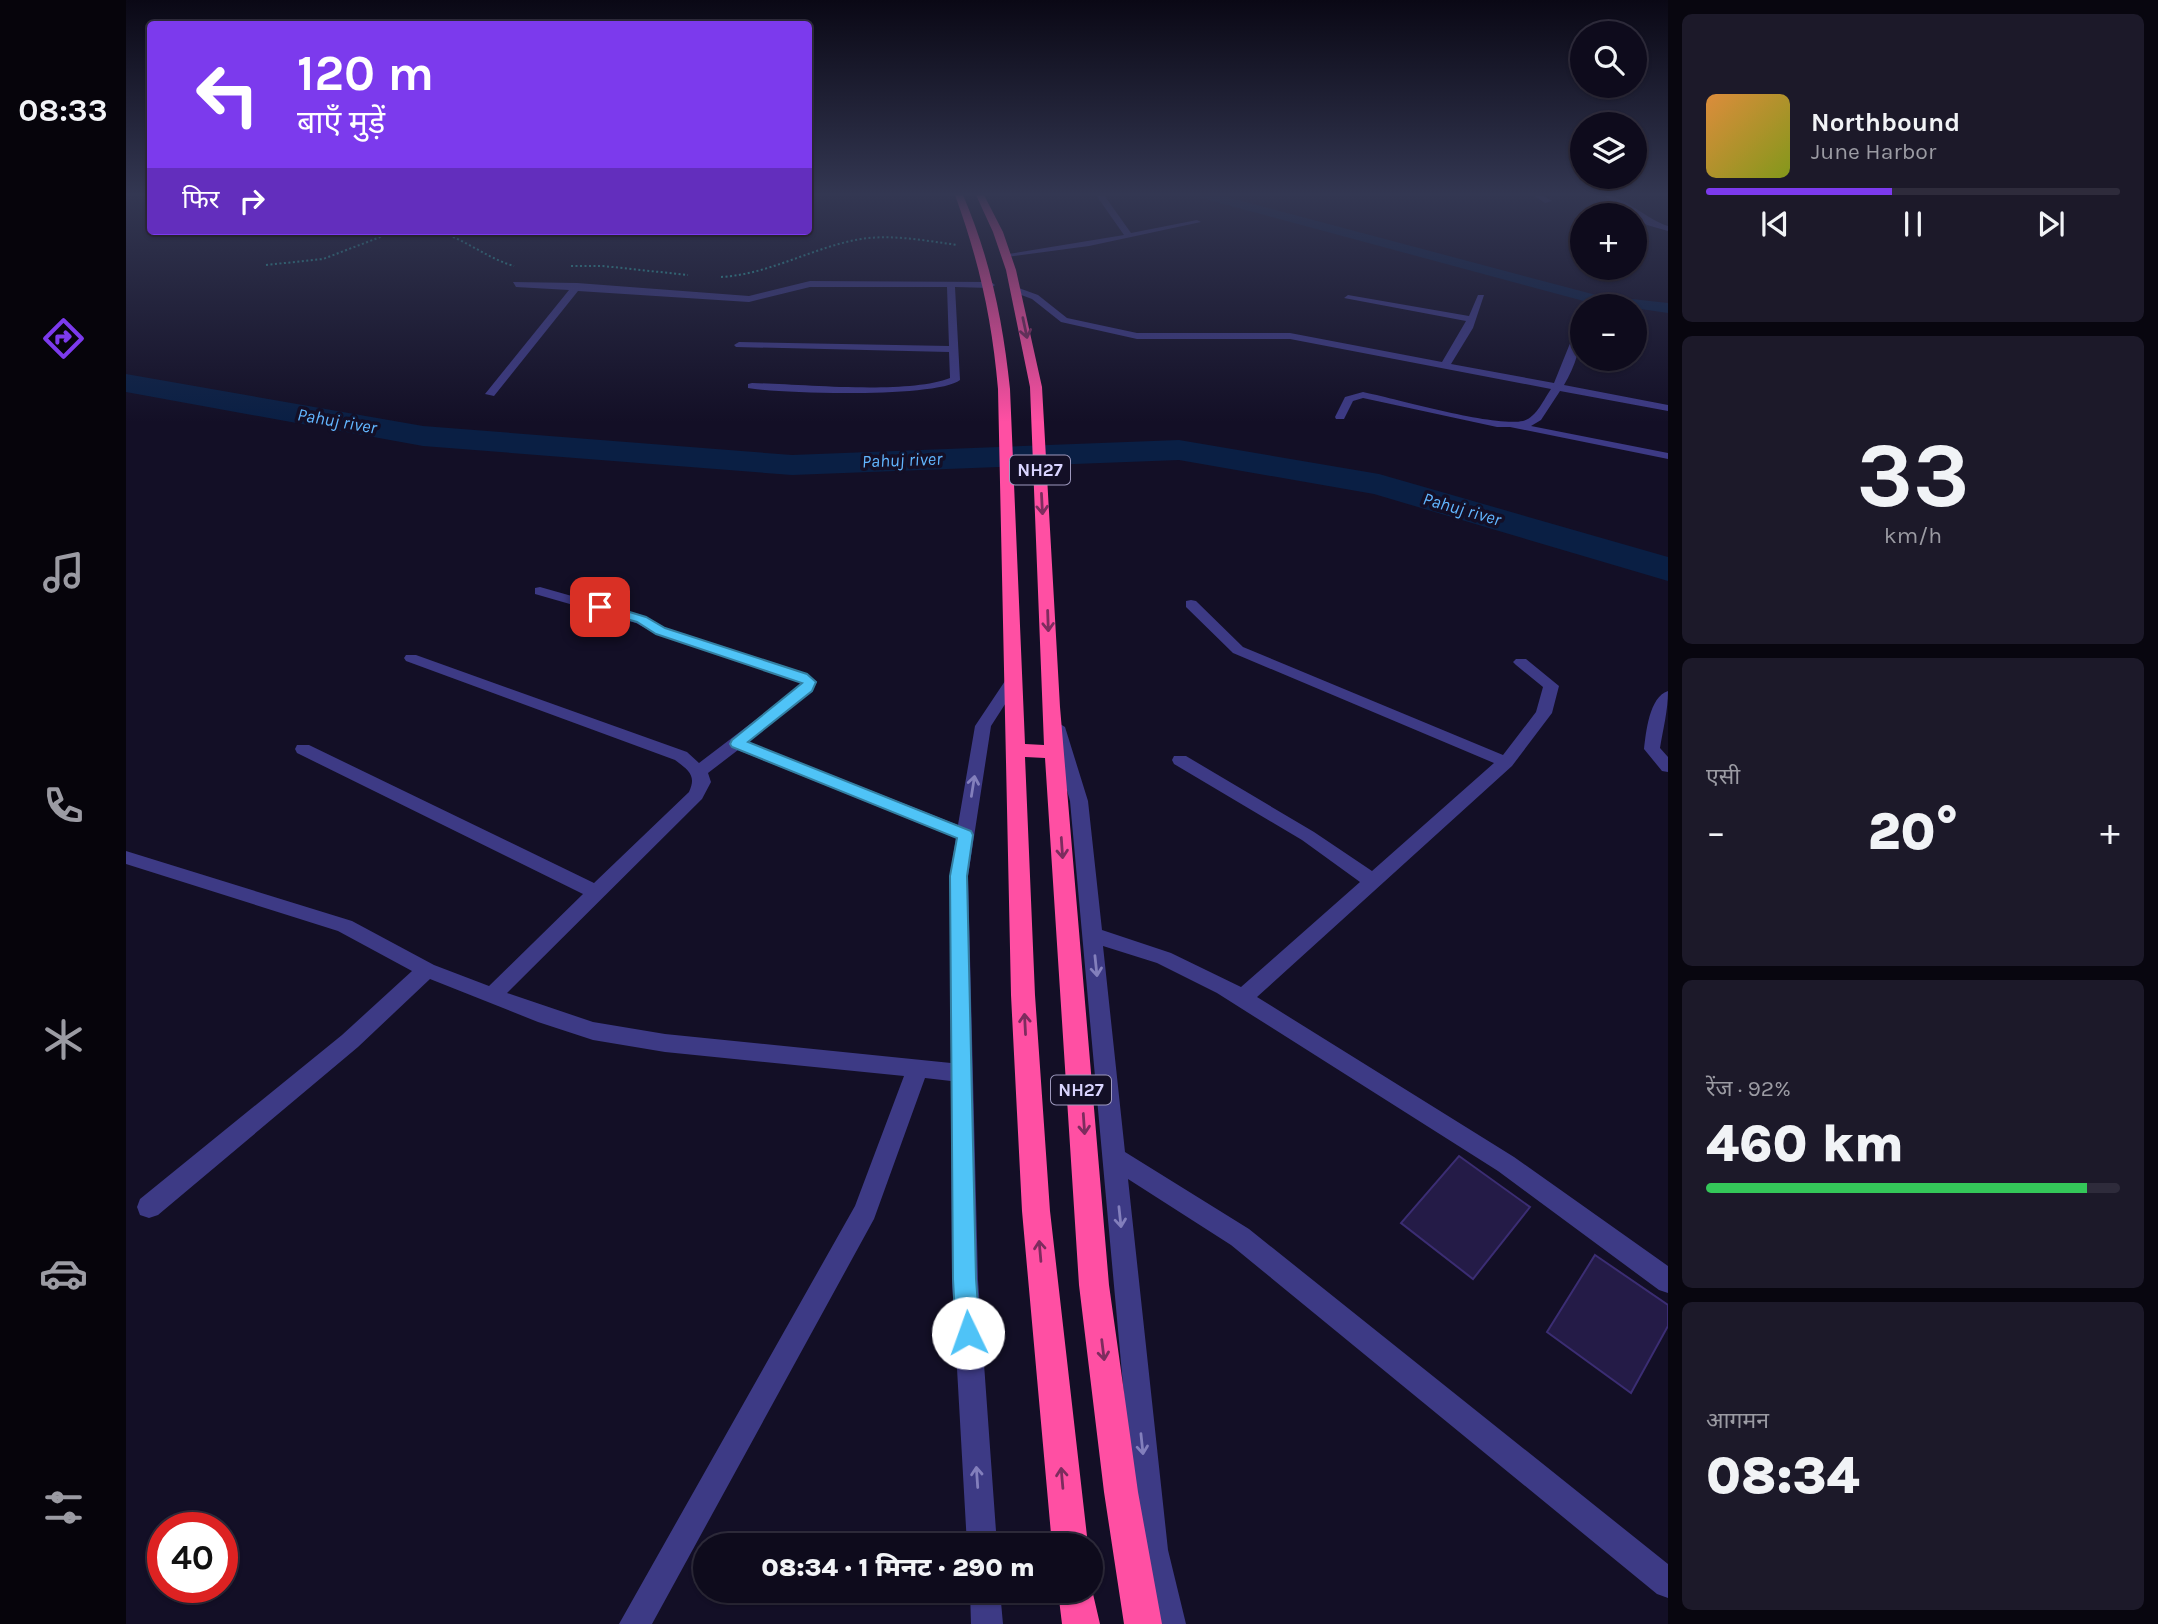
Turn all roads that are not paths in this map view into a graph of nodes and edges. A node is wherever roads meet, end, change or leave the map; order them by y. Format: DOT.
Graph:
graph roads {
  1 [pos="987,271"];
  2 [pos="1011,271"];
  3 [pos="516,284"];
  4 [pos="951,285"];
  5 [pos="991,285"];
  6 [pos="577,286"];
  7 [pos="1016,290"];
  8 [pos="1481,297"];
  9 [pos="1348,298"];
  10 [pos="1472,319"];
  11 [pos="739,345"];
  12 [pos="954,349"];
  13 [pos="1570,361"];
  14 [pos="1445,366"];
  15 [pos="752,386"];
  16 [pos="1558,387"];
  17 [pos="490,394"];
  18 [pos="1668,408"];
  19 [pos="1339,417"];
  20 [pos="1511,426"];
  21 [pos="1668,456"];
  22 [pos="540,591"];
  23 [pos="1191,604"];
  24 [pos="411,659"];
  25 [pos="1521,662"];
  26 [pos="1012,681"];
  27 [pos="1668,696"];
  28 [pos="1051,707"];
  29 [pos="738,744"];
  30 [pos="303,749"];
  31 [pos="1015,750"];
  32 [pos="1055,752"];
  33 [pos="1180,760"];
  34 [pos="1506,762"];
  35 [pos="1668,767"];
  36 [pos="699,771"];
  37 [pos="965,835"];
  38 [pos="126,857"];
  39 [pos="1372,881"];
  40 [pos="596,892"];
  41 [pos="1093,935"];
  42 [pos="427,970"];
  43 [pos="492,995"];
  44 [pos="1242,998"];
  45 [pos="918,1068"];
  46 [pos="961,1073"];
  47 [pos="1114,1157"];
  48 [pos="149,1207"];
  49 [pos="1668,1281"];
  50 [pos="981,1533"];
  51 [pos="1069,1533"];
  52 [pos="1668,1583"];
  53 [pos="986,1603"];
  54 [pos="1078,1603"];
  55 [pos="635,1624"];
  56 [pos="987,1624"];
  57 [pos="1081,1624"];
  58 [pos="1143,1624"];
  59 [pos="1170,1624"];
  1 -- 5 [label="highway, NH27"];
  2 -- 7 [label="highway, NH27"];
  3 -- 6 [label="street"];
  4 -- 5 [label="street"];
  4 -- 6 [label="street"];
  4 -- 12 [label="street"];
  5 -- 26 [label="highway, NH27"];
  6 -- 17 [label="street"];
  7 -- 14 [label="street"];
  7 -- 28 [label="highway, NH27, one-way"];
  8 -- 10 [label="street"];
  9 -- 10 [label="street"];
  10 -- 14 [label="street"];
  11 -- 12 [label="street"];
  12 -- 15 [label="street"];
  13 -- 16 [label="street"];
  14 -- 16 [label="street"];
  16 -- 18 [label="street"];
  16 -- 20 [label="street"];
  19 -- 20 [label="street"];
  20 -- 21 [label="street"];
  22 -- 29 [label="street"];
  23 -- 34 [label="street"];
  24 -- 36 [label="street"];
  25 -- 34 [label="street"];
  26 -- 31 [label="highway, NH27"];
  37 -- 26 [label="street, one-way"];
  27 -- 35 [label="street"];
  28 -- 32 [label="highway, NH27"];
  28 -- 41 [label="street"];
  29 -- 36 [label="street"];
  29 -- 37 [label="street"];
  30 -- 40 [label="street"];
  31 -- 32 [label="highway"];
  51 -- 31 [label="highway, NH27, one-way"];
  32 -- 58 [label="highway, NH27, one-way"];
  33 -- 39 [label="street"];
  34 -- 39 [label="street"];
  36 -- 40 [label="street"];
  37 -- 46 [label="street"];
  38 -- 42 [label="street"];
  39 -- 44 [label="street"];
  40 -- 43 [label="street"];
  41 -- 44 [label="street"];
  41 -- 47 [label="street, one-way"];
  42 -- 43 [label="street"];
  42 -- 48 [label="street"];
  43 -- 45 [label="street"];
  44 -- 49 [label="street"];
  45 -- 46 [label="street"];
  45 -- 55 [label="street"];
  50 -- 46 [label="street, one-way"];
  47 -- 52 [label="street"];
  47 -- 59 [label="street, one-way"];
  53 -- 56 [label="street"];
  54 -- 57 [label="highway"];
}
